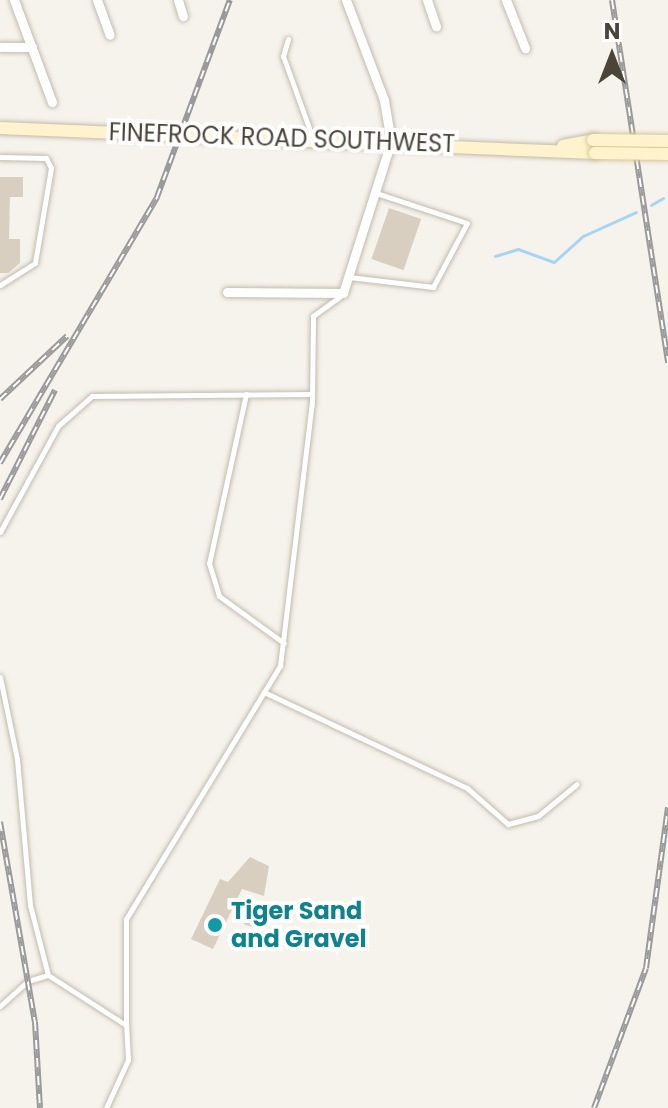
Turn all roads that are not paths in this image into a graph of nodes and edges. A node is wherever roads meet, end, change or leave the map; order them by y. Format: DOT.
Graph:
graph roads {
  1 [pos="14,0"];
  2 [pos="97,0"];
  3 [pos="178,0"];
  4 [pos="346,0"];
  5 [pos="427,0"];
  6 [pos="506,0"];
  7 [pos="183,16"];
  8 [pos="436,26"];
  9 [pos="110,35"];
  10 [pos="288,39"];
  11 [pos="0,47"];
  12 [pos="32,47"];
  13 [pos="525,48"];
  14 [pos="52,102"];
  15 [pos="0,128"];
  16 [pos="314,140"];
  17 [pos="668,141"];
  18 [pos="391,142"];
  19 [pos="594,146"];
  20 [pos="668,154"];
  21 [pos="0,157"];
  22 [pos="379,194"];
  23 [pos="349,277"];
  24 [pos="0,285"];
  25 [pos="227,292"];
  26 [pos="343,293"];
  27 [pos="246,394"];
  28 [pos="312,394"];
  29 [pos="0,532"];
  30 [pos="284,643"];
  31 [pos="0,677"];
  32 [pos="264,692"];
  33 [pos="577,784"];
  34 [pos="48,975"];
  35 [pos="0,1006"];
  36 [pos="126,1025"];
  37 [pos="106,1108"];
  1 -- 12 [label="street"];
  2 -- 9 [label="street"];
  3 -- 7 [label="street"];
  4 -- 18 [label="street"];
  5 -- 8 [label="street"];
  6 -- 13 [label="street"];
  10 -- 16 [label="lane"];
  11 -- 12 [label="street"];
  12 -- 14 [label="street"];
  15 -- 16 [label="main road, FINEFROCK ROAD SOUTHWEST"];
  16 -- 18 [label="main road, FINEFROCK ROAD SOUTHWEST"];
  17 -- 19 [label="main road, FINEFROCK ROAD SOUTHWEST, bridge"];
  18 -- 19 [label="main road, FINEFROCK ROAD SOUTHWEST"];
  18 -- 22 [label="street"];
  19 -- 20 [label="main road, FINEFROCK ROAD SOUTHWEST, bridge"];
  21 -- 24 [label="lane"];
  22 -- 23 [label="street"];
  22 -- 23 [label="lane"];
  23 -- 26 [label="street"];
  25 -- 26 [label="street"];
  26 -- 28 [label="lane"];
  27 -- 28 [label="lane"];
  27 -- 29 [label="lane"];
  27 -- 30 [label="lane"];
  28 -- 30 [label="lane"];
  30 -- 32 [label="lane"];
  31 -- 34 [label="lane"];
  32 -- 33 [label="lane"];
  32 -- 36 [label="lane"];
  34 -- 35 [label="lane"];
  34 -- 36 [label="lane"];
  36 -- 37 [label="lane"];
}
